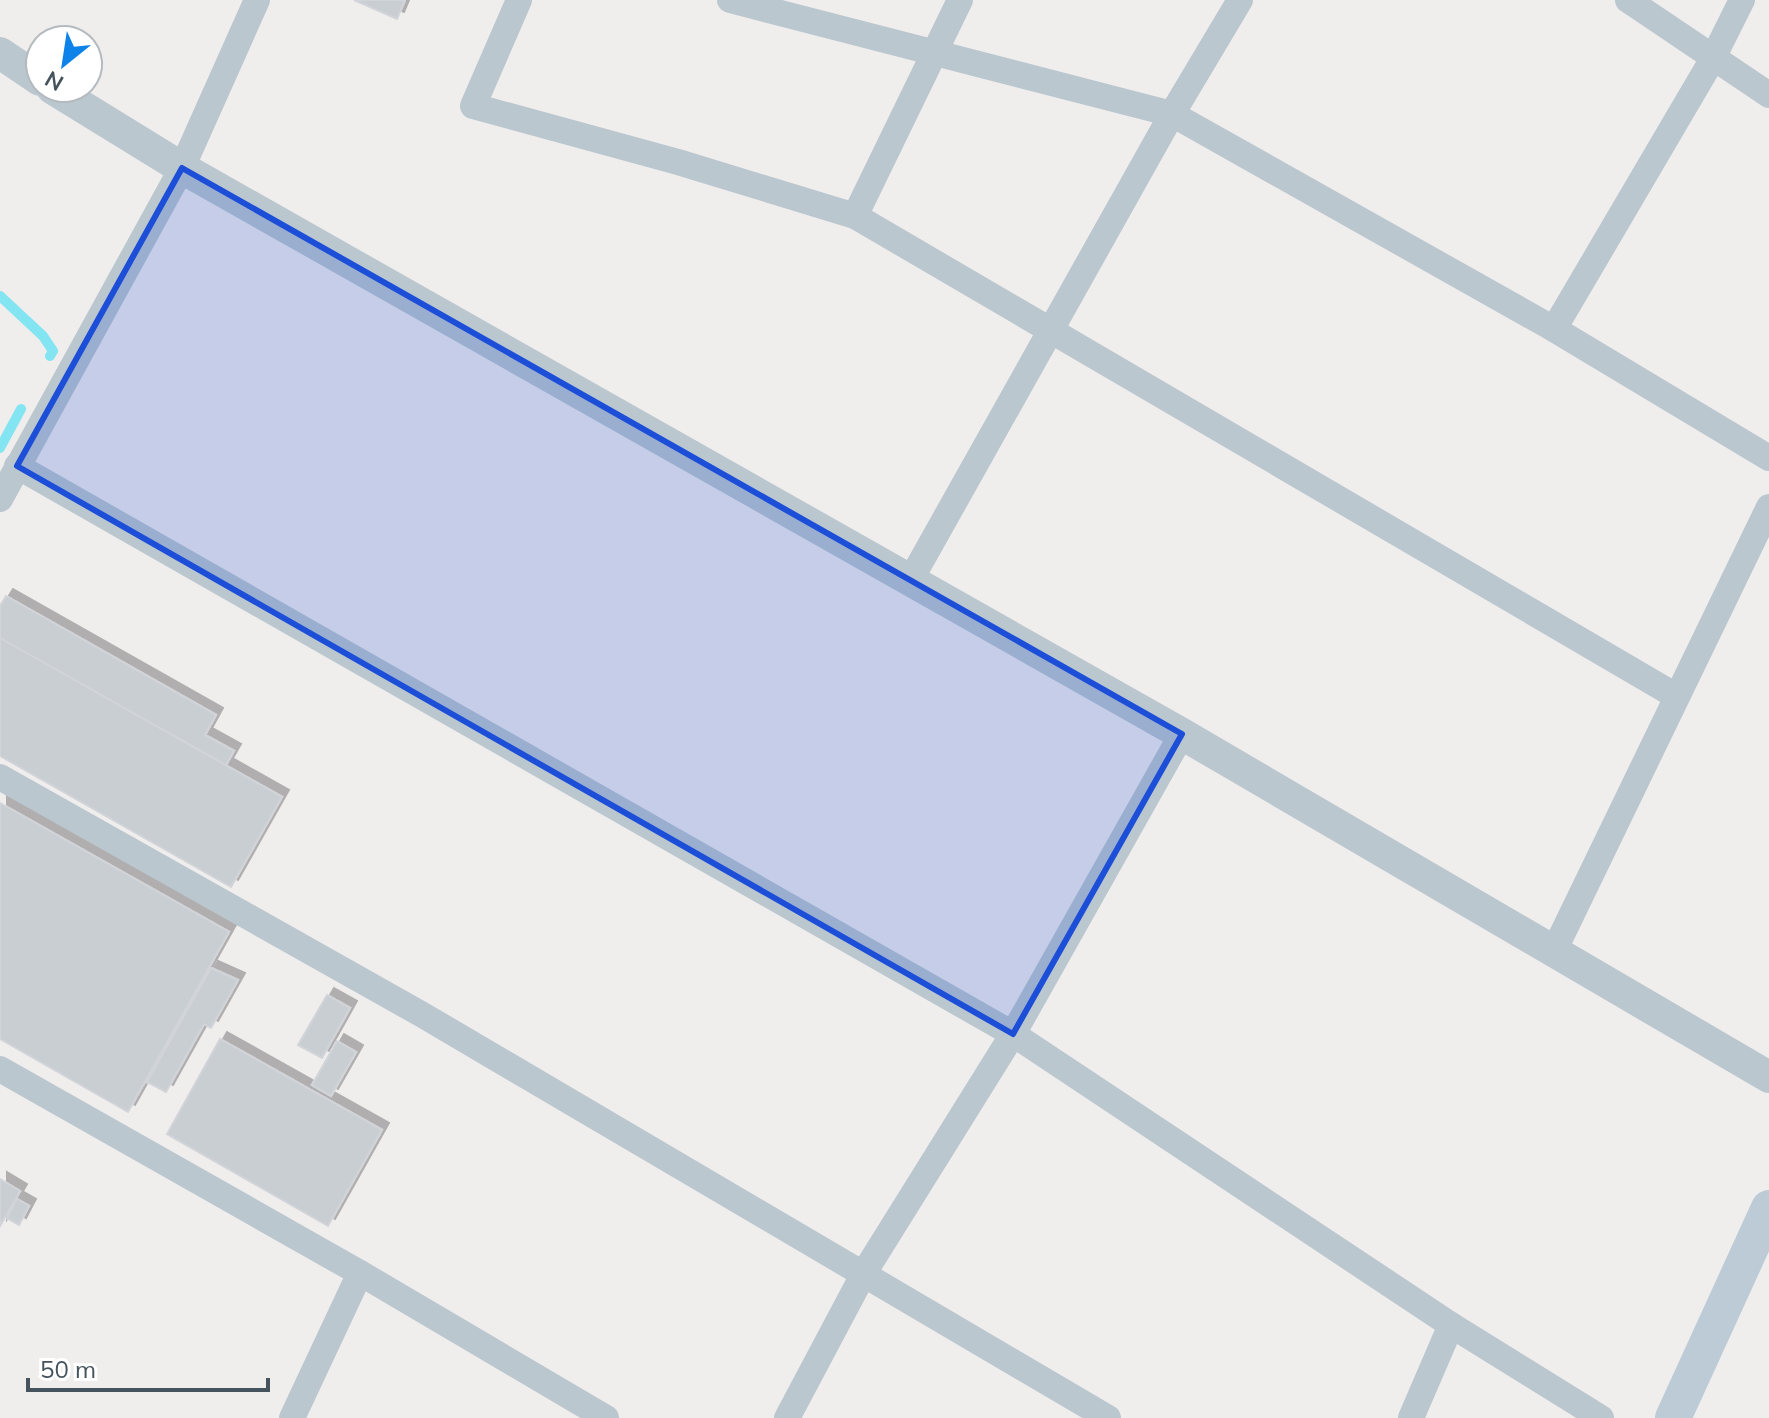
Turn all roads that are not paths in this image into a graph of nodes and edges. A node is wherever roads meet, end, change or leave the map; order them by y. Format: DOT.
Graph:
graph roads {
  1 [pos="257,0"];
  2 [pos="519,0"];
  3 [pos="730,0"];
  4 [pos="960,0"];
  5 [pos="1240,0"];
  6 [pos="1628,0"];
  7 [pos="1742,0"];
  8 [pos="0,53"];
  9 [pos="936,53"];
  10 [pos="1712,60"];
  11 [pos="24,69"];
  12 [pos="1769,95"];
  13 [pos="78,104"];
  14 [pos="1172,114"];
  15 [pos="182,168"];
  16 [pos="855,216"];
  17 [pos="1554,329"];
  18 [pos="1050,331"];
  19 [pos="1769,458"];
  20 [pos="17,466"];
  21 [pos="0,499"];
  22 [pos="1769,507"];
  23 [pos="910,581"];
  24 [pos="1676,696"];
  25 [pos="1182,734"];
  26 [pos="0,777"];
  27 [pos="1554,951"];
  28 [pos="1013,1034"];
  29 [pos="0,1069"];
  30 [pos="1769,1077"];
  31 [pos="1769,1208"];
  32 [pos="360,1273"];
  33 [pos="864,1273"];
  34 [pos="1451,1325"];
  35 [pos="292,1418"];
  36 [pos="606,1418"];
  37 [pos="787,1418"];
  38 [pos="1108,1418"];
  39 [pos="1411,1418"];
  40 [pos="1601,1418"];
  41 [pos="1673,1418"];
  1 -- 15 [label="street"];
  2 -- 16 [label="street"];
  3 -- 9 [label="street"];
  4 -- 9 [label="street"];
  5 -- 14 [label="street"];
  6 -- 10 [label="street"];
  7 -- 10 [label="street"];
  8 -- 11 [label="street"];
  9 -- 14 [label="street"];
  9 -- 16 [label="street"];
  10 -- 12 [label="street"];
  10 -- 17 [label="street"];
  13 -- 15 [label="street"];
  14 -- 17 [label="street"];
  14 -- 18 [label="street"];
  15 -- 20 [label="street"];
  15 -- 23 [label="street"];
  16 -- 18 [label="street"];
  17 -- 19 [label="street"];
  18 -- 23 [label="street"];
  18 -- 24 [label="street"];
  20 -- 21 [label="street"];
  20 -- 28 [label="street"];
  22 -- 24 [label="street"];
  23 -- 25 [label="street"];
  24 -- 27 [label="street"];
  25 -- 27 [label="street"];
  25 -- 28 [label="street"];
  26 -- 33 [label="street"];
  27 -- 30 [label="street"];
  28 -- 33 [label="street"];
  28 -- 34 [label="street"];
  29 -- 32 [label="street"];
  31 -- 41 [label="main road"];
  32 -- 35 [label="street"];
  32 -- 36 [label="street"];
  33 -- 37 [label="street"];
  33 -- 38 [label="street"];
  34 -- 39 [label="street"];
  34 -- 40 [label="street"];
}
